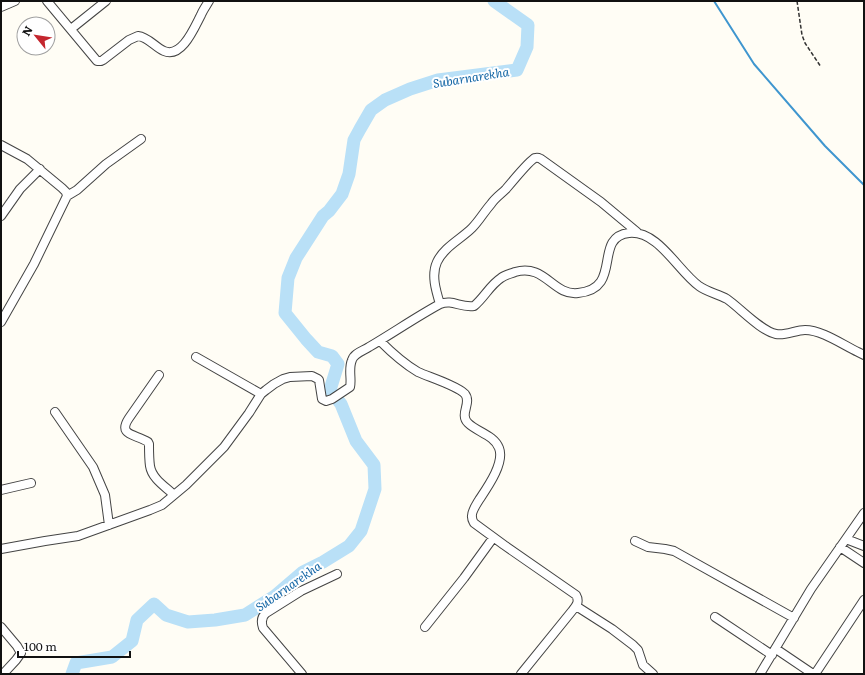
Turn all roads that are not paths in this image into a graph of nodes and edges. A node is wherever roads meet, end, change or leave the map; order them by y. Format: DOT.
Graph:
graph roads {
  1 [pos="15,1"];
  2 [pos="47,1"];
  3 [pos="106,1"];
  4 [pos="209,1"];
  5 [pos="1,7"];
  6 [pos="71,29"];
  7 [pos="141,139"];
  8 [pos="1,145"];
  9 [pos="40,169"];
  10 [pos="68,196"];
  11 [pos="1,216"];
  12 [pos="637,232"];
  13 [pos="440,304"];
  14 [pos="1,322"];
  15 [pos="380,341"];
  16 [pos="864,355"];
  17 [pos="196,357"];
  18 [pos="159,375"];
  19 [pos="261,394"];
  20 [pos="55,412"];
  21 [pos="31,482"];
  22 [pos="1,490"];
  23 [pos="174,495"];
  24 [pos="864,513"];
  25 [pos="109,525"];
  26 [pos="494,538"];
  27 [pos="846,539"];
  28 [pos="635,541"];
  29 [pos="864,546"];
  30 [pos="840,547"];
  31 [pos="1,549"];
  32 [pos="864,563"];
  33 [pos="337,574"];
  34 [pos="864,600"];
  35 [pos="576,606"];
  36 [pos="715,617"];
  37 [pos="794,618"];
  38 [pos="425,626"];
  39 [pos="1,627"];
  40 [pos="774,652"];
  41 [pos="3,674"];
  42 [pos="302,674"];
  43 [pos="521,674"];
  44 [pos="653,674"];
  45 [pos="760,674"];
  46 [pos="814,674"];
  1 -- 5 [label="street"];
  2 -- 6 [label="street"];
  3 -- 6 [label="street"];
  4 -- 6 [label="street"];
  7 -- 10 [label="street"];
  8 -- 9 [label="street"];
  9 -- 10 [label="street"];
  9 -- 11 [label="street"];
  10 -- 14 [label="street"];
  12 -- 13 [label="street"];
  12 -- 13 [label="street"];
  12 -- 16 [label="street"];
  13 -- 15 [label="street"];
  15 -- 19 [label="street"];
  15 -- 26 [label="street"];
  17 -- 19 [label="street"];
  18 -- 23 [label="street"];
  19 -- 23 [label="street"];
  20 -- 25 [label="street"];
  21 -- 22 [label="street"];
  23 -- 25 [label="street"];
  24 -- 27 [label="street"];
  25 -- 31 [label="street"];
  26 -- 35 [label="street"];
  26 -- 38 [label="street"];
  27 -- 29 [label="street"];
  27 -- 30 [label="street"];
  28 -- 37 [label="street"];
  30 -- 32 [label="street"];
  30 -- 37 [label="street"];
  33 -- 42 [label="street"];
  34 -- 46 [label="street"];
  35 -- 43 [label="street"];
  35 -- 44 [label="street"];
  36 -- 40 [label="street"];
  37 -- 40 [label="street"];
  39 -- 41 [label="street"];
  40 -- 45 [label="street"];
  40 -- 46 [label="street"];
}
